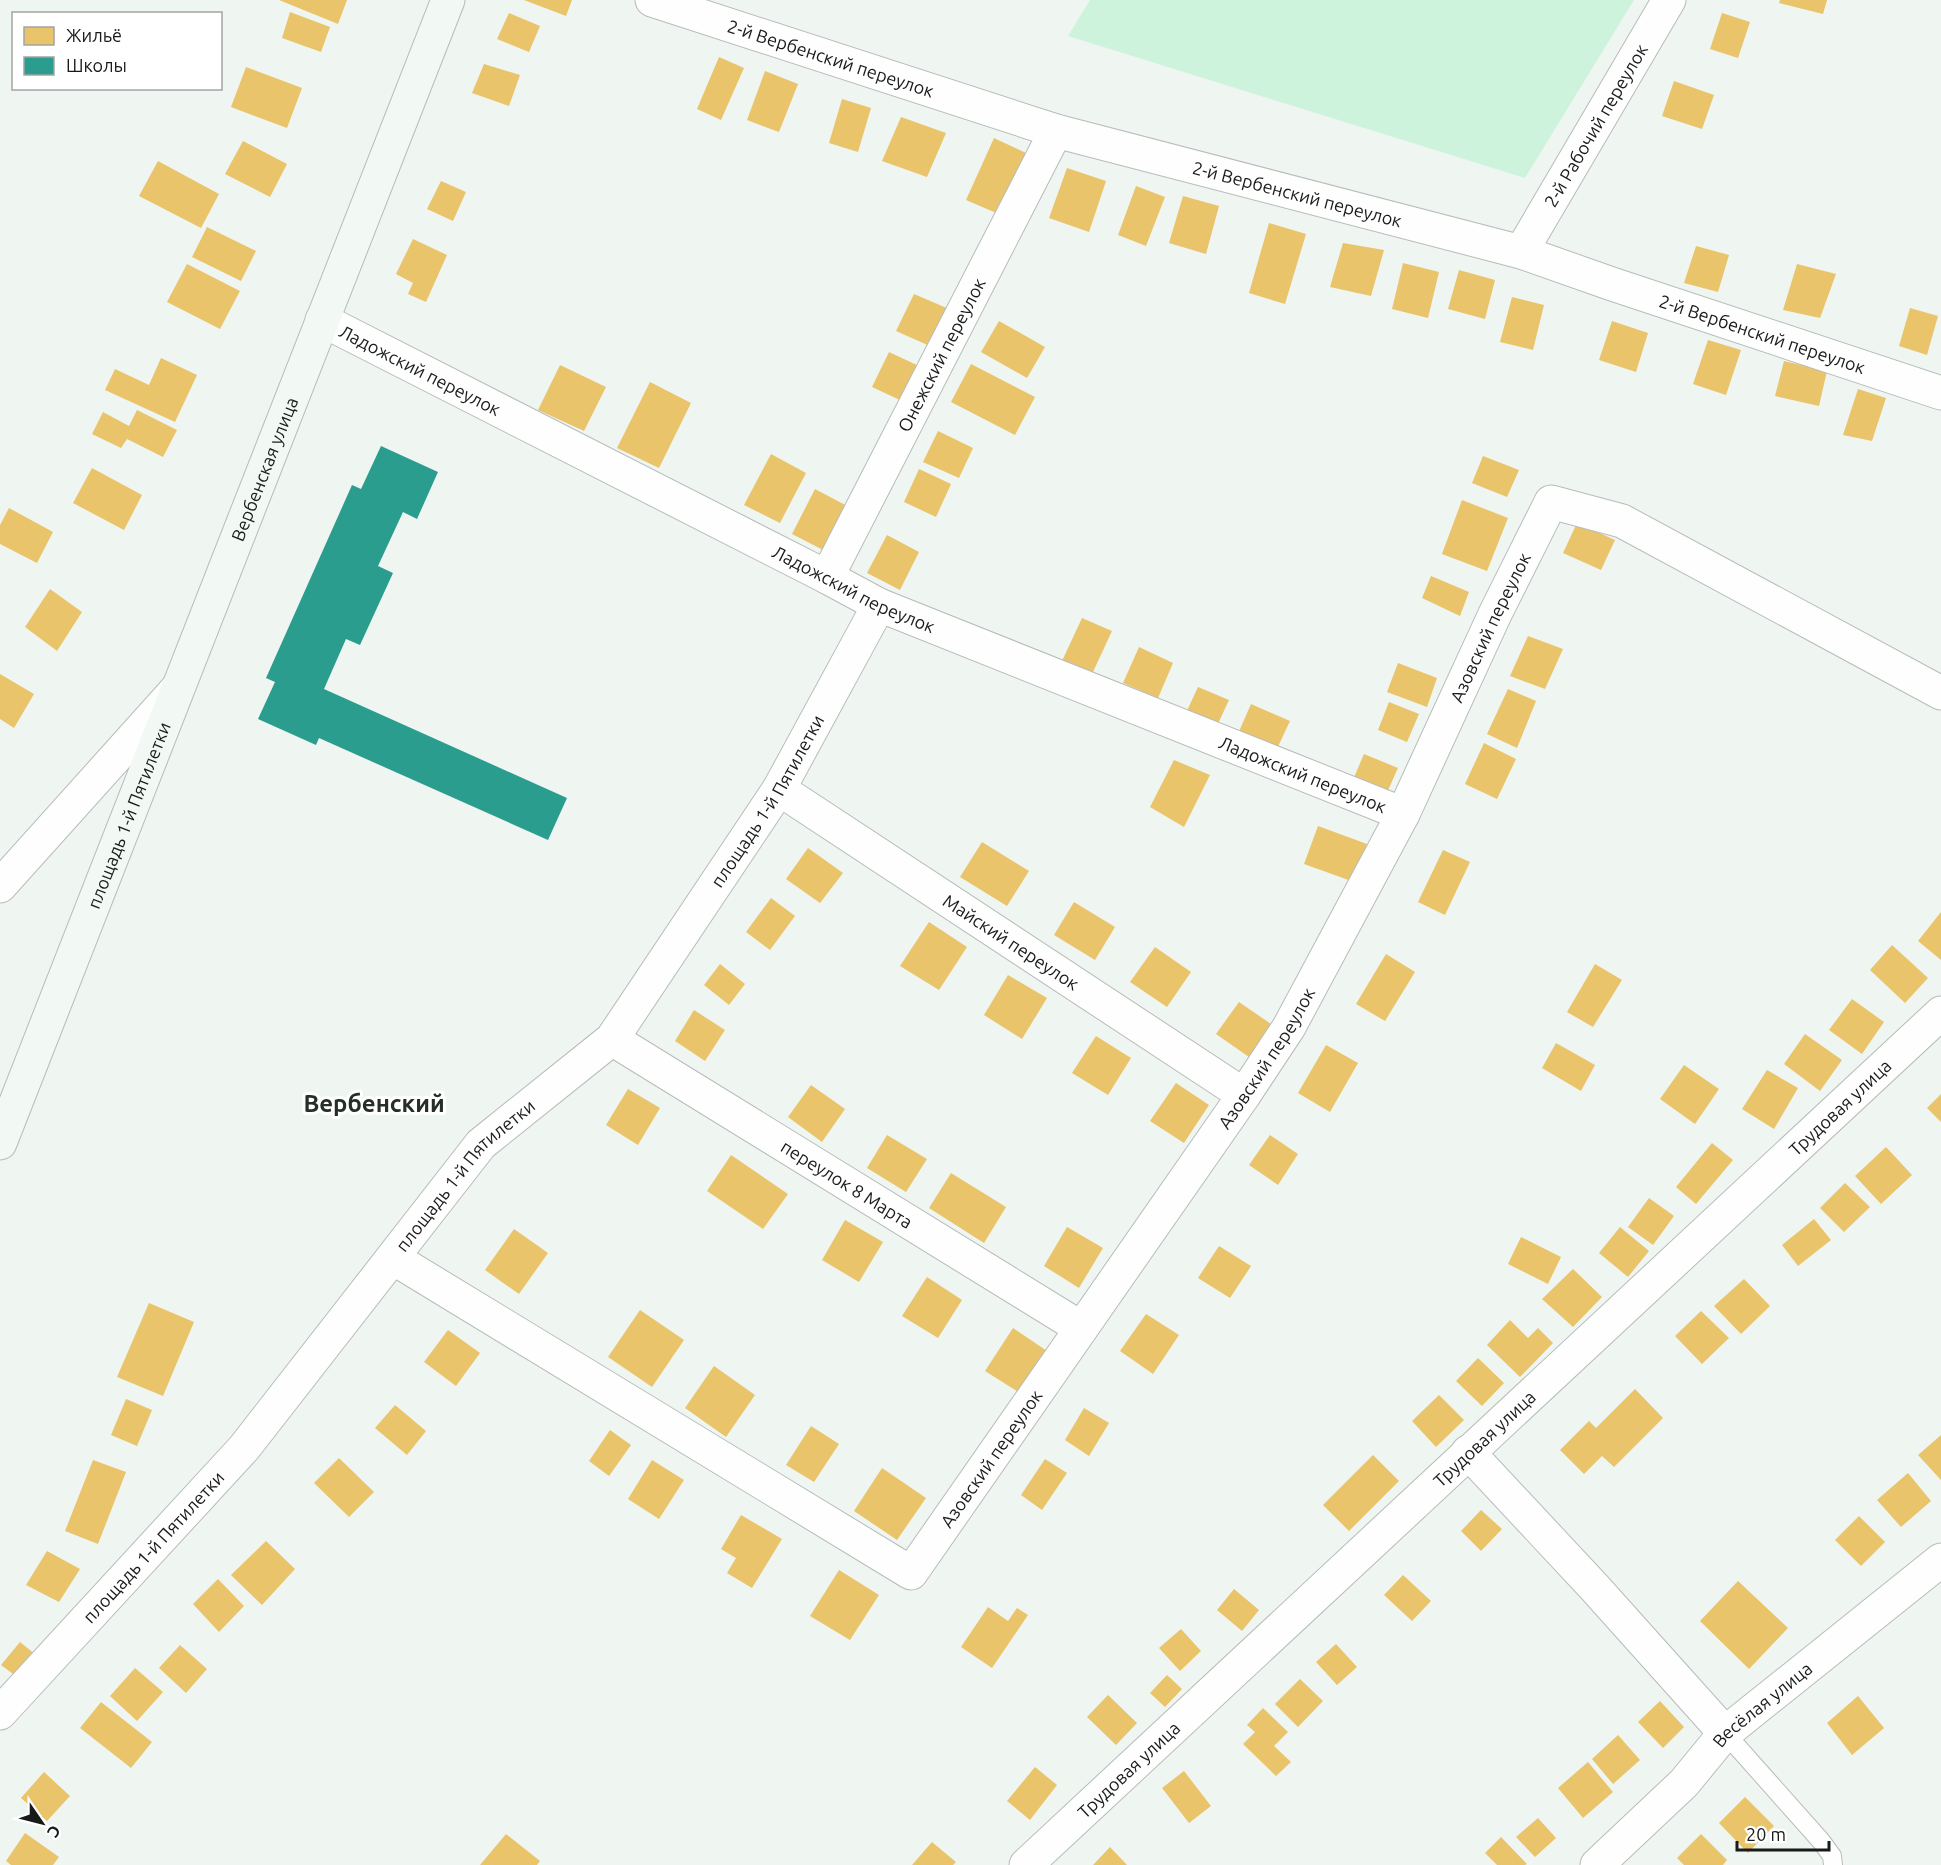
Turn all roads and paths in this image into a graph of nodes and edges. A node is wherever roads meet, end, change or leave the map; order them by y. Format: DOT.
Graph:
graph roads {
  1 [pos="448,0"];
  2 [pos="652,0"];
  3 [pos="1669,0"];
  4 [pos="1056,131"];
  5 [pos="1521,252"];
  6 [pos="322,320"];
  7 [pos="1941,393"];
  8 [pos="827,577"];
  9 [pos="879,605"];
  10 [pos="178,688"];
  11 [pos="1941,693"];
  12 [pos="779,789"];
  13 [pos="1403,814"];
  14 [pos="0,886"];
  15 [pos="1941,1014"];
  16 [pos="612,1039"];
  17 [pos="1244,1095"];
  18 [pos="0,1143"];
  19 [pos="393,1258"];
  20 [pos="1081,1328"];
  21 [pos="1468,1452"];
  22 [pos="1941,1560"];
  23 [pos="0,1713"];
  24 [pos="1725,1733"];
  25 [pos="1026,1865"];
  26 [pos="1597,1865"];
  27 [pos="1833,1865"];
  1 -- 6 [label="main road, Вербенская улица"];
  2 -- 4 [label="street, 2-й Вербенский переулок"];
  3 -- 5 [label="street, 2-й Рабочий переулок"];
  4 -- 5 [label="street, 2-й Вербенский переулок"];
  4 -- 8 [label="street, Онежский переулок"];
  5 -- 7 [label="street, 2-й Вербенский переулок"];
  6 -- 8 [label="street, Ладожский переулок"];
  6 -- 10 [label="main road, Вербенская улица"];
  8 -- 9 [label="street, Ладожский переулок"];
  9 -- 12 [label="street, площадь 1-й Пятилетки"];
  9 -- 13 [label="street, Ладожский переулок"];
  10 -- 14 [label="street, Вербенская улица"];
  10 -- 18 [label="main road, площадь 1-й Пятилетки"];
  11 -- 13 [label="street, Азовский переулок"];
  12 -- 16 [label="street, площадь 1-й Пятилетки"];
  12 -- 17 [label="street, Майский переулок"];
  13 -- 17 [label="street, Азовский переулок"];
  15 -- 21 [label="street, Трудовая улица"];
  16 -- 19 [label="street, площадь 1-й Пятилетки"];
  16 -- 20 [label="street, переулок 8 Марта"];
  17 -- 20 [label="street, Азовский переулок"];
  19 -- 20 [label="street, Азовский переулок"];
  19 -- 23 [label="street, площадь 1-й Пятилетки"];
  21 -- 24 [label="street"];
  21 -- 25 [label="street, Трудовая улица"];
  22 -- 24 [label="street, Весёлая улица"];
  24 -- 26 [label="street, Весёлая улица"];
  24 -- 27 [label="lane"];
}
